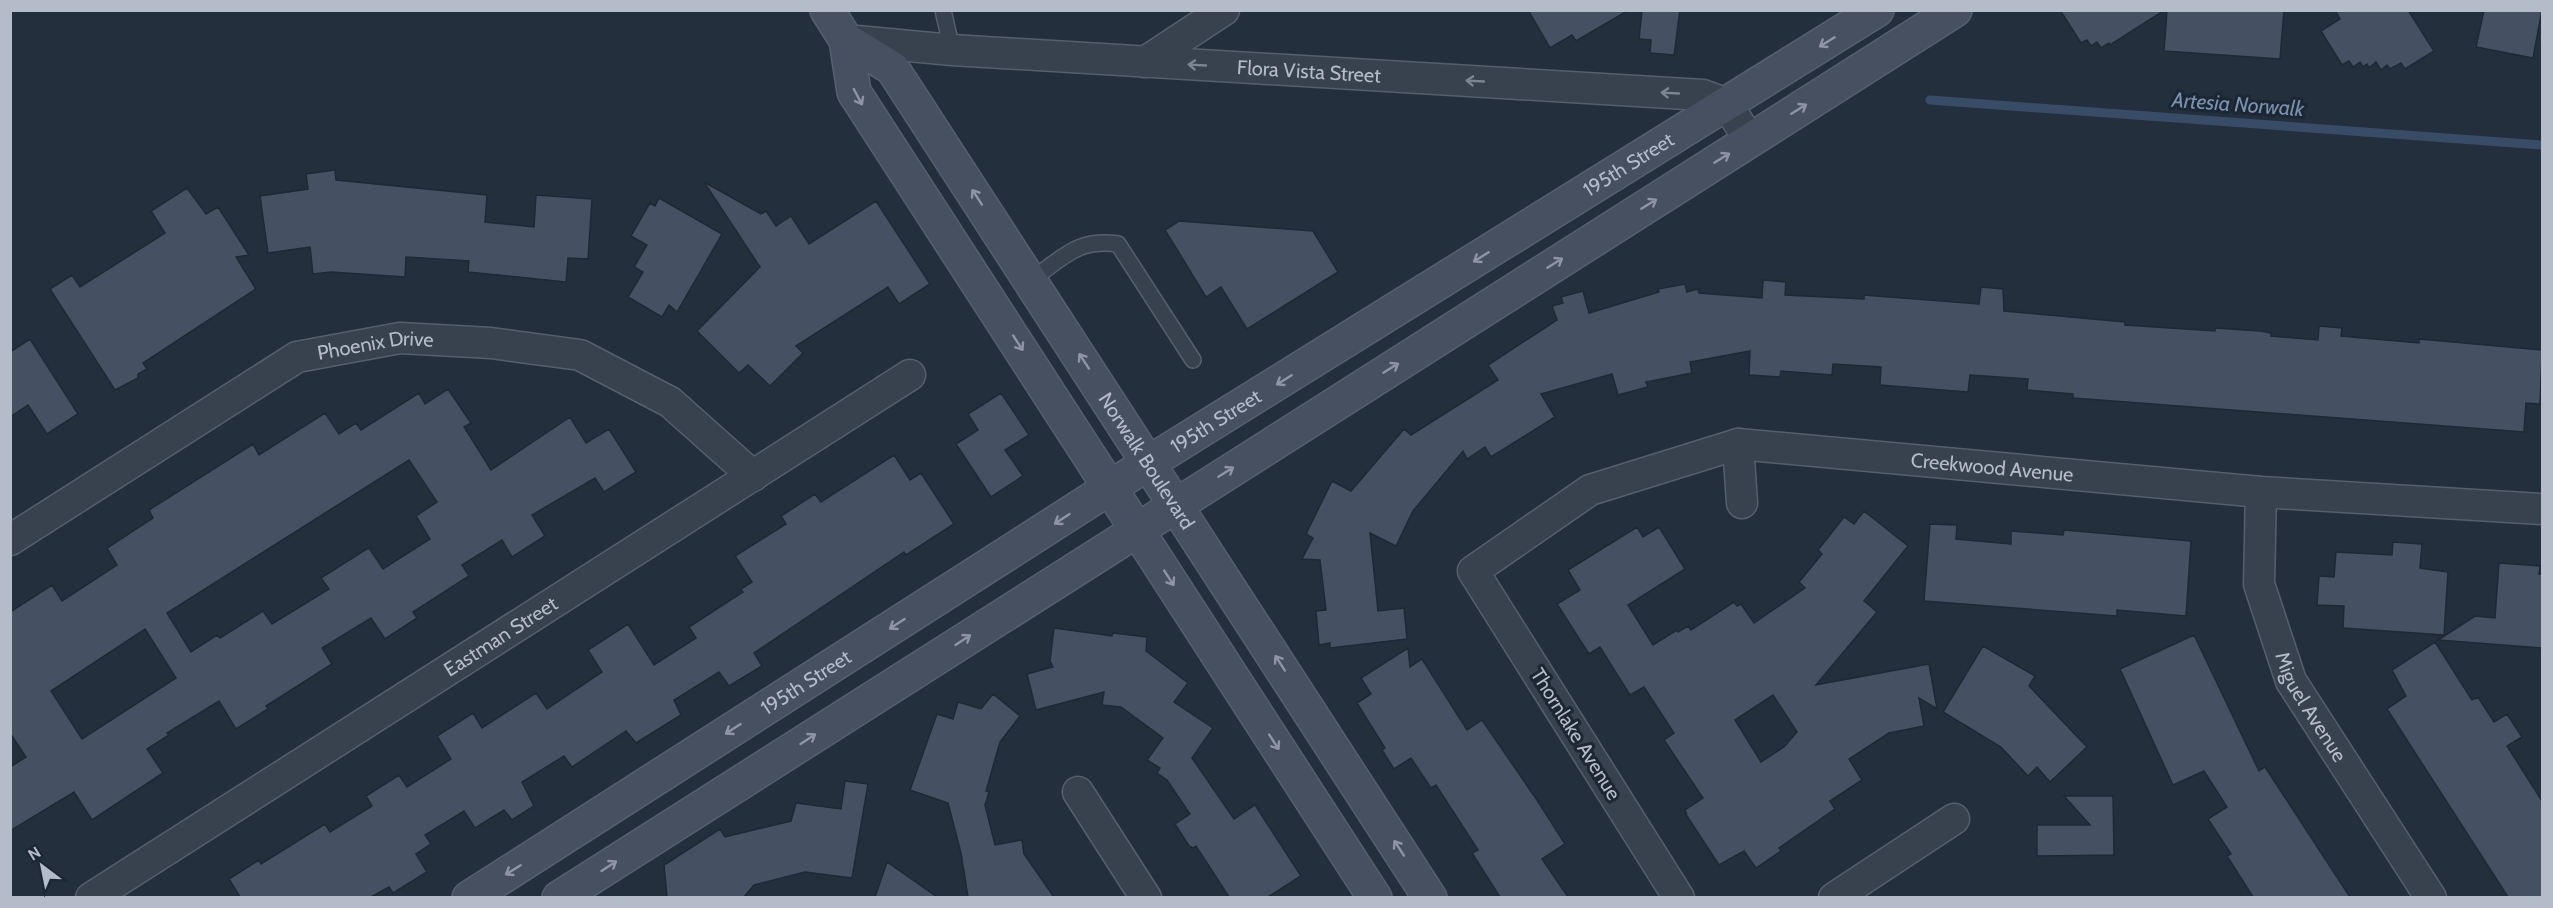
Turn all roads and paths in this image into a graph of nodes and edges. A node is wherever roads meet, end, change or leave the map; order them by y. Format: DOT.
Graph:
graph roads {
  1 [pos="827,10"];
  2 [pos="943,10"];
  3 [pos="1224,10"];
  4 [pos="1877,10"];
  5 [pos="1955,10"];
  6 [pos="846,40"];
  7 [pos="952,50"];
  8 [pos="1145,62"];
  9 [pos="1727,104"];
  10 [pos="1750,141"];
  11 [pos="1031,280"];
  12 [pos="1193,360"];
  13 [pos="910,375"];
  14 [pos="1738,444"];
  15 [pos="1150,462"];
  16 [pos="753,476"];
  17 [pos="1111,487"];
  18 [pos="2261,492"];
  19 [pos="1742,502"];
  20 [pos="1176,504"];
  21 [pos="2542,509"];
  22 [pos="1137,529"];
  23 [pos="10,540"];
  24 [pos="1473,571"];
  25 [pos="1078,792"];
  26 [pos="1954,819"];
  27 [pos="92,897"];
  28 [pos="469,897"];
  29 [pos="559,897"];
  30 [pos="1146,897"];
  31 [pos="1375,897"];
  32 [pos="1431,897"];
  33 [pos="1679,897"];
  34 [pos="1834,897"];
  35 [pos="2431,897"];
  1 -- 6 [label="street, Norwalk Boulevard"];
  2 -- 7 [label="lane"];
  3 -- 8 [label="street"];
  4 -- 9 [label="street, 195th Street, one-way"];
  10 -- 5 [label="street, one-way"];
  6 -- 7 [label="street, Flora Vista Street"];
  11 -- 6 [label="street, Norwalk Boulevard, one-way"];
  6 -- 17 [label="street, Norwalk Boulevard, one-way"];
  7 -- 8 [label="street, Flora Vista Street"];
  9 -- 8 [label="street, Flora Vista Street, one-way"];
  9 -- 10 [label="street"];
  9 -- 15 [label="street, 195th Street, one-way"];
  20 -- 10 [label="street, one-way"];
  11 -- 12 [label="lane"];
  15 -- 11 [label="street, Norwalk Boulevard, one-way"];
  13 -- 16 [label="street, Eastman Street"];
  14 -- 18 [label="street, Creekwood Avenue"];
  14 -- 19 [label="street"];
  14 -- 24 [label="street, Creekwood Avenue"];
  15 -- 17 [label="street, 195th Street"];
  15 -- 20 [label="street, Norwalk Boulevard"];
  16 -- 23 [label="street, Phoenix Drive"];
  16 -- 27 [label="street, Eastman Street"];
  17 -- 22 [label="street, Norwalk Boulevard"];
  17 -- 28 [label="street, 195th Street, one-way"];
  18 -- 21 [label="street, Creekwood Avenue"];
  18 -- 35 [label="street, Miguel Avenue"];
  20 -- 22 [label="street"];
  32 -- 20 [label="street, Norwalk Boulevard, one-way"];
  29 -- 22 [label="street, one-way"];
  22 -- 31 [label="street, Norwalk Boulevard, one-way"];
  24 -- 33 [label="street, Thornlake Avenue"];
  25 -- 30 [label="street"];
  26 -- 34 [label="street"];
}
